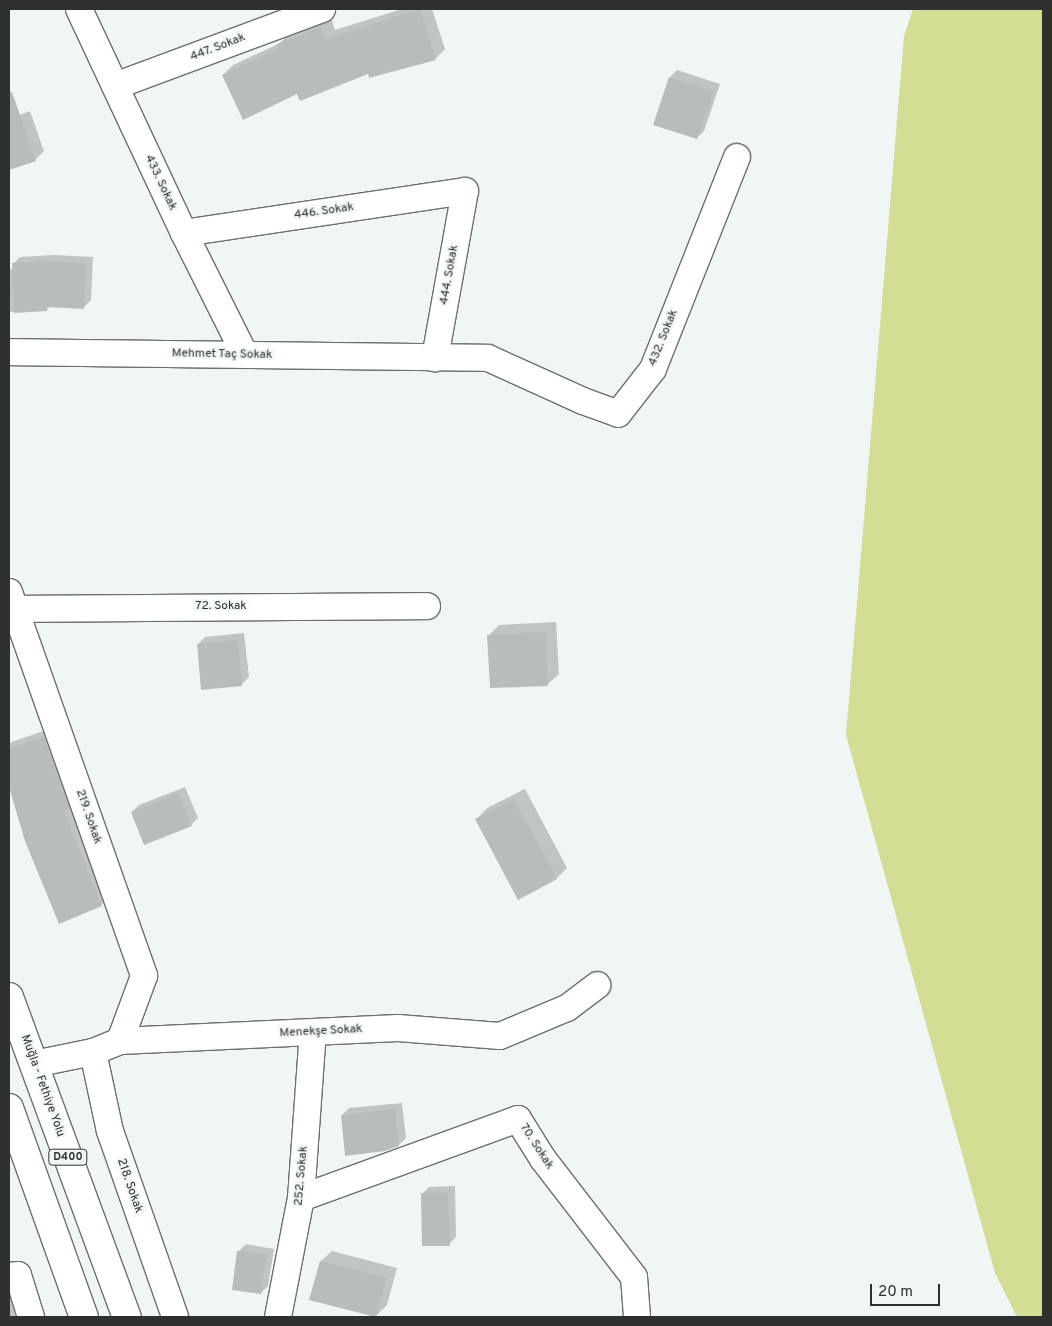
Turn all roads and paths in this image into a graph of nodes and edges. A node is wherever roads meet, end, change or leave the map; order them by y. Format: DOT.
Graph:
graph roads {
  1 [pos="79,9"];
  2 [pos="322,9"];
  3 [pos="115,86"];
  4 [pos="737,157"];
  5 [pos="465,192"];
  6 [pos="184,233"];
  7 [pos="9,352"];
  8 [pos="245,355"];
  9 [pos="435,358"];
  10 [pos="12,600"];
  11 [pos="427,606"];
  12 [pos="597,985"];
  13 [pos="9,997"];
  14 [pos="313,1032"];
  15 [pos="120,1041"];
  16 [pos="93,1052"];
  17 [pos="34,1064"];
  18 [pos="9,1108"];
  19 [pos="301,1198"];
  20 [pos="14,1276"];
  21 [pos="31,1317"];
  22 [pos="84,1317"];
  23 [pos="127,1317"];
  24 [pos="174,1317"];
  25 [pos="278,1317"];
  26 [pos="637,1317"];
  1 -- 3 [label="street, 433. Sokak"];
  2 -- 3 [label="street, 447. Sokak"];
  3 -- 6 [label="street, 433. Sokak"];
  4 -- 9 [label="street, 432. Sokak"];
  5 -- 6 [label="street, 446. Sokak"];
  5 -- 9 [label="street, 444. Sokak"];
  6 -- 8 [label="street, 433. Sokak"];
  7 -- 8 [label="street, Mehmet Taç Sokak"];
  8 -- 9 [label="street, Mehmet Taç Sokak"];
  10 -- 11 [label="street, 72. Sokak"];
  10 -- 15 [label="street, 219. Sokak"];
  12 -- 14 [label="street, Menekşe Sokak"];
  13 -- 17 [label="highway, Muğla - Fethiye Yolu / D400"];
  14 -- 15 [label="street, Menekşe Sokak"];
  14 -- 19 [label="street, 252. Sokak"];
  15 -- 16 [label="street, Menekşe Sokak"];
  16 -- 17 [label="street, Menekşe Sokak"];
  16 -- 24 [label="street, 218. Sokak"];
  17 -- 23 [label="highway, Muğla - Fethiye Yolu / D400"];
  18 -- 22 [label="highway, D400"];
  19 -- 25 [label="street, 252. Sokak"];
  19 -- 26 [label="street, 70. Sokak"];
  20 -- 21 [label="street"];
}
